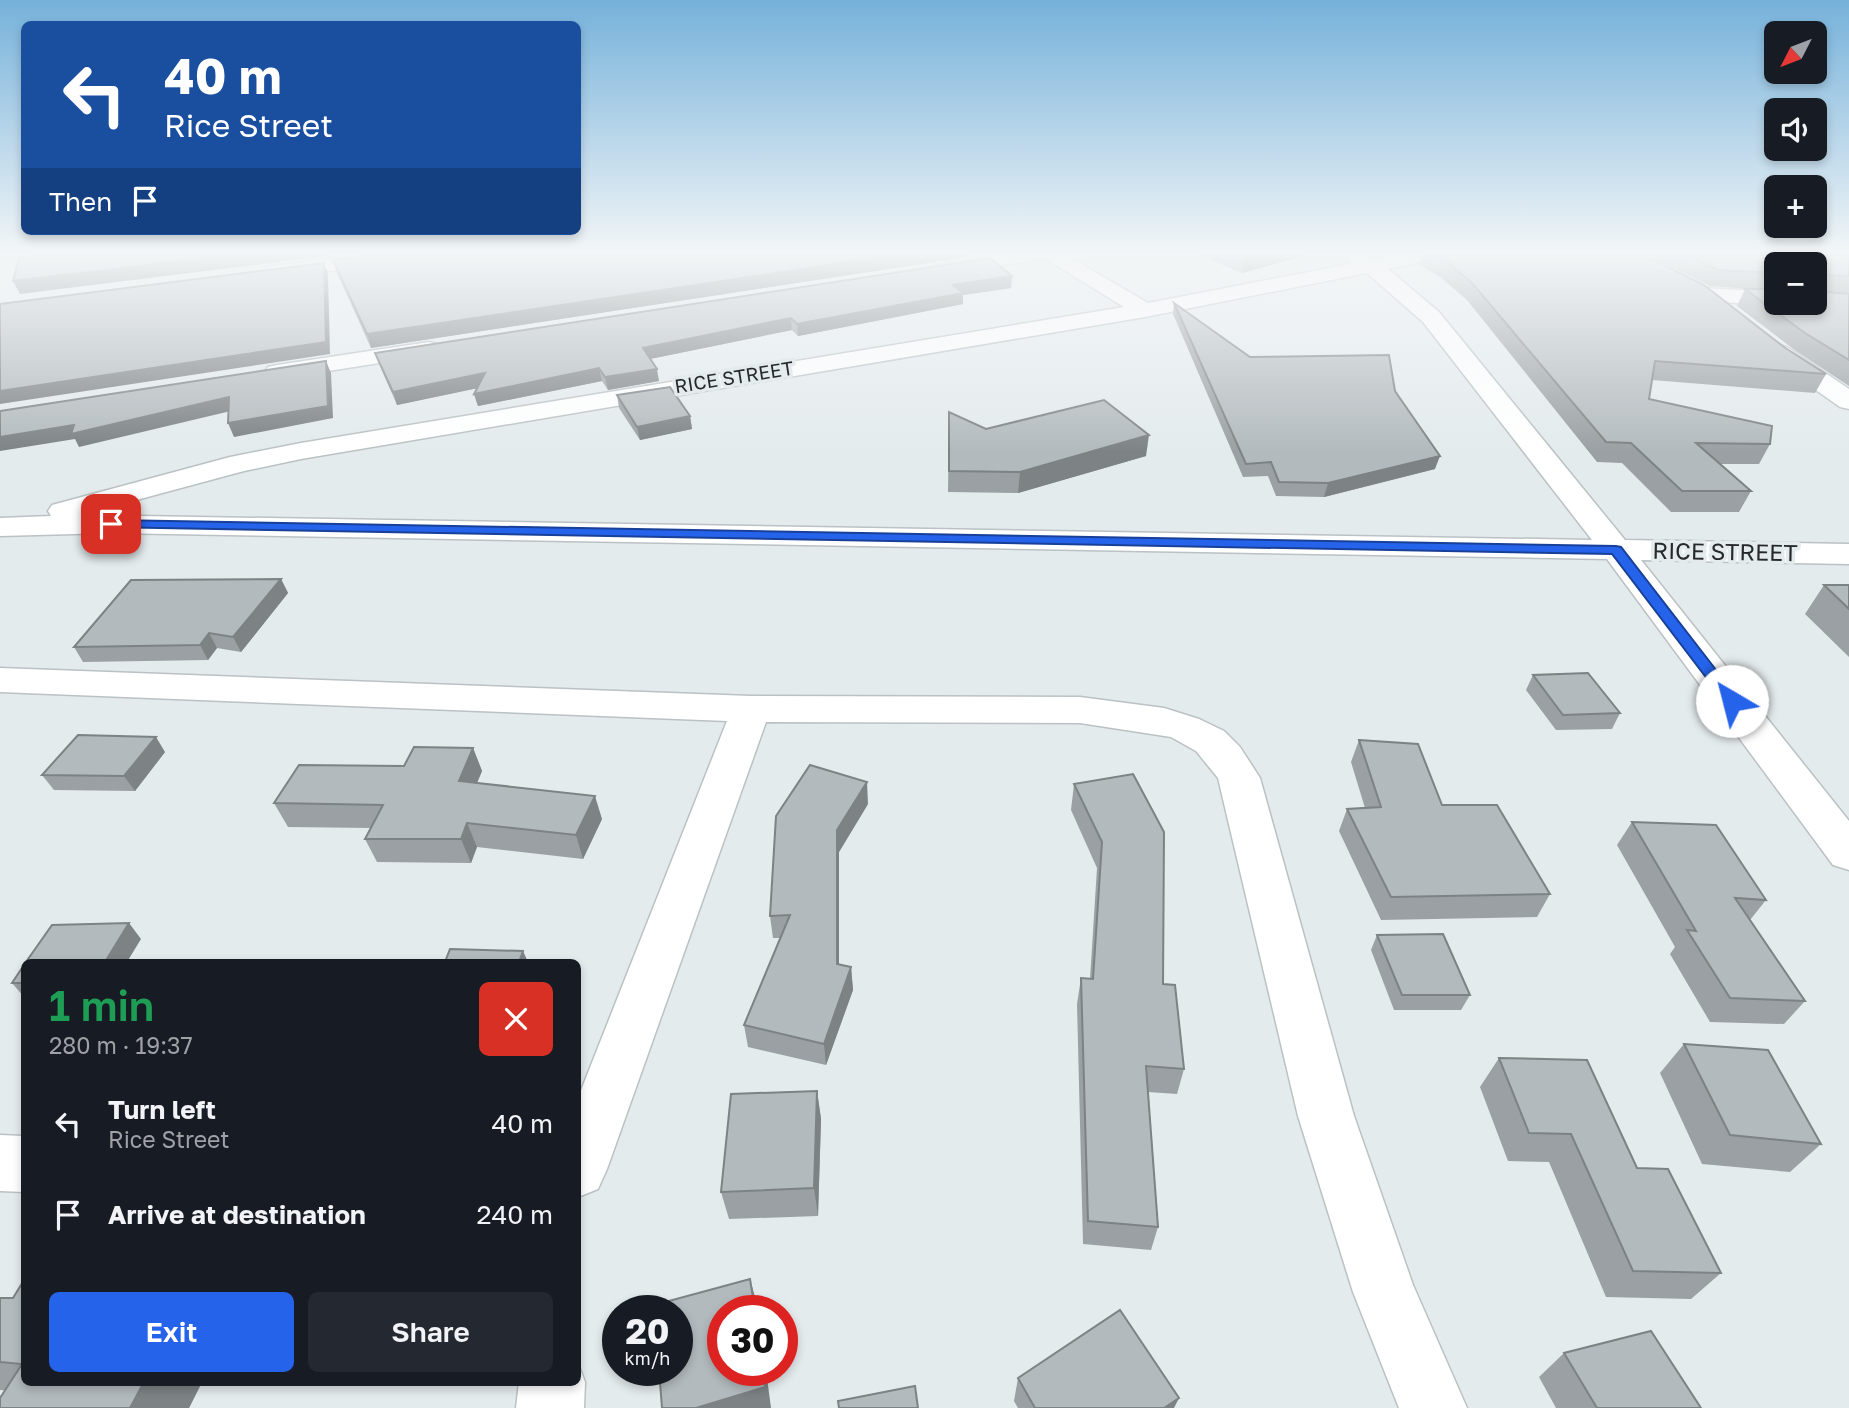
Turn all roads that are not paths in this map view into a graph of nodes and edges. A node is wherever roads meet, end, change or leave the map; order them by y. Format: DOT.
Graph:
graph roads {
  1 [pos="1081,321"];
  2 [pos="1434,321"];
  3 [pos="1755,334"];
  4 [pos="456,345"];
  5 [pos="249,377"];
  6 [pos="1849,401"];
  7 [pos="3,527"];
  8 [pos="1616,550"];
  9 [pos="1849,554"];
  10 [pos="0,680"];
  11 [pos="751,709"];
  12 [pos="1849,853"];
  13 [pos="581,1161"];
  14 [pos="0,1163"];
  15 [pos="21,1164"];
  16 [pos="552,1386"];
  17 [pos="550,1408"];
  18 [pos="1433,1408"];
  1 -- 7 [label="street, RICE STREET"];
  2 -- 8 [label="street"];
  3 -- 6 [label="street"];
  4 -- 5 [label="street"];
  7 -- 8 [label="street, RICE STREET"];
  8 -- 9 [label="street, RICE STREET"];
  8 -- 12 [label="street"];
  10 -- 11 [label="street"];
  11 -- 13 [label="street"];
  11 -- 18 [label="street"];
  14 -- 15 [label="street"];
  16 -- 17 [label="street"];
}
